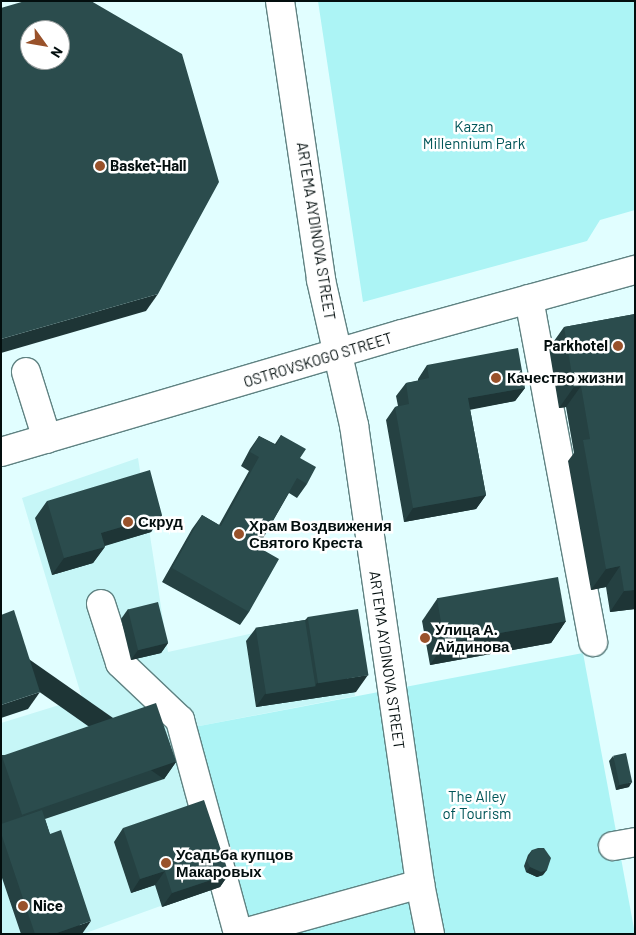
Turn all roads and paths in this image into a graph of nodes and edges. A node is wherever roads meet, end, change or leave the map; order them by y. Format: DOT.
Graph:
graph roads {
  1 [pos="280,1"];
  2 [pos="634,271"];
  3 [pos="529,299"];
  4 [pos="338,353"];
  5 [pos="26,372"];
  6 [pos="47,439"];
  7 [pos="1,452"];
  8 [pos="101,604"];
  9 [pos="593,642"];
  10 [pos="420,884"];
  11 [pos="239,934"];
  12 [pos="430,934"];
  1 -- 4 [label="street, ARTEMA AYDINOVA STREET"];
  2 -- 3 [label="street, OSTROVSKOGO STREET"];
  3 -- 4 [label="street, OSTROVSKOGO STREET"];
  3 -- 9 [label="street"];
  4 -- 6 [label="street, OSTROVSKOGO STREET"];
  4 -- 10 [label="street, ARTEMA AYDINOVA STREET"];
  5 -- 6 [label="street"];
  6 -- 7 [label="street, OSTROVSKOGO STREET"];
  8 -- 11 [label="street"];
  10 -- 11 [label="street"];
  10 -- 12 [label="street, ARTEMA AYDINOVA STREET"];
}
